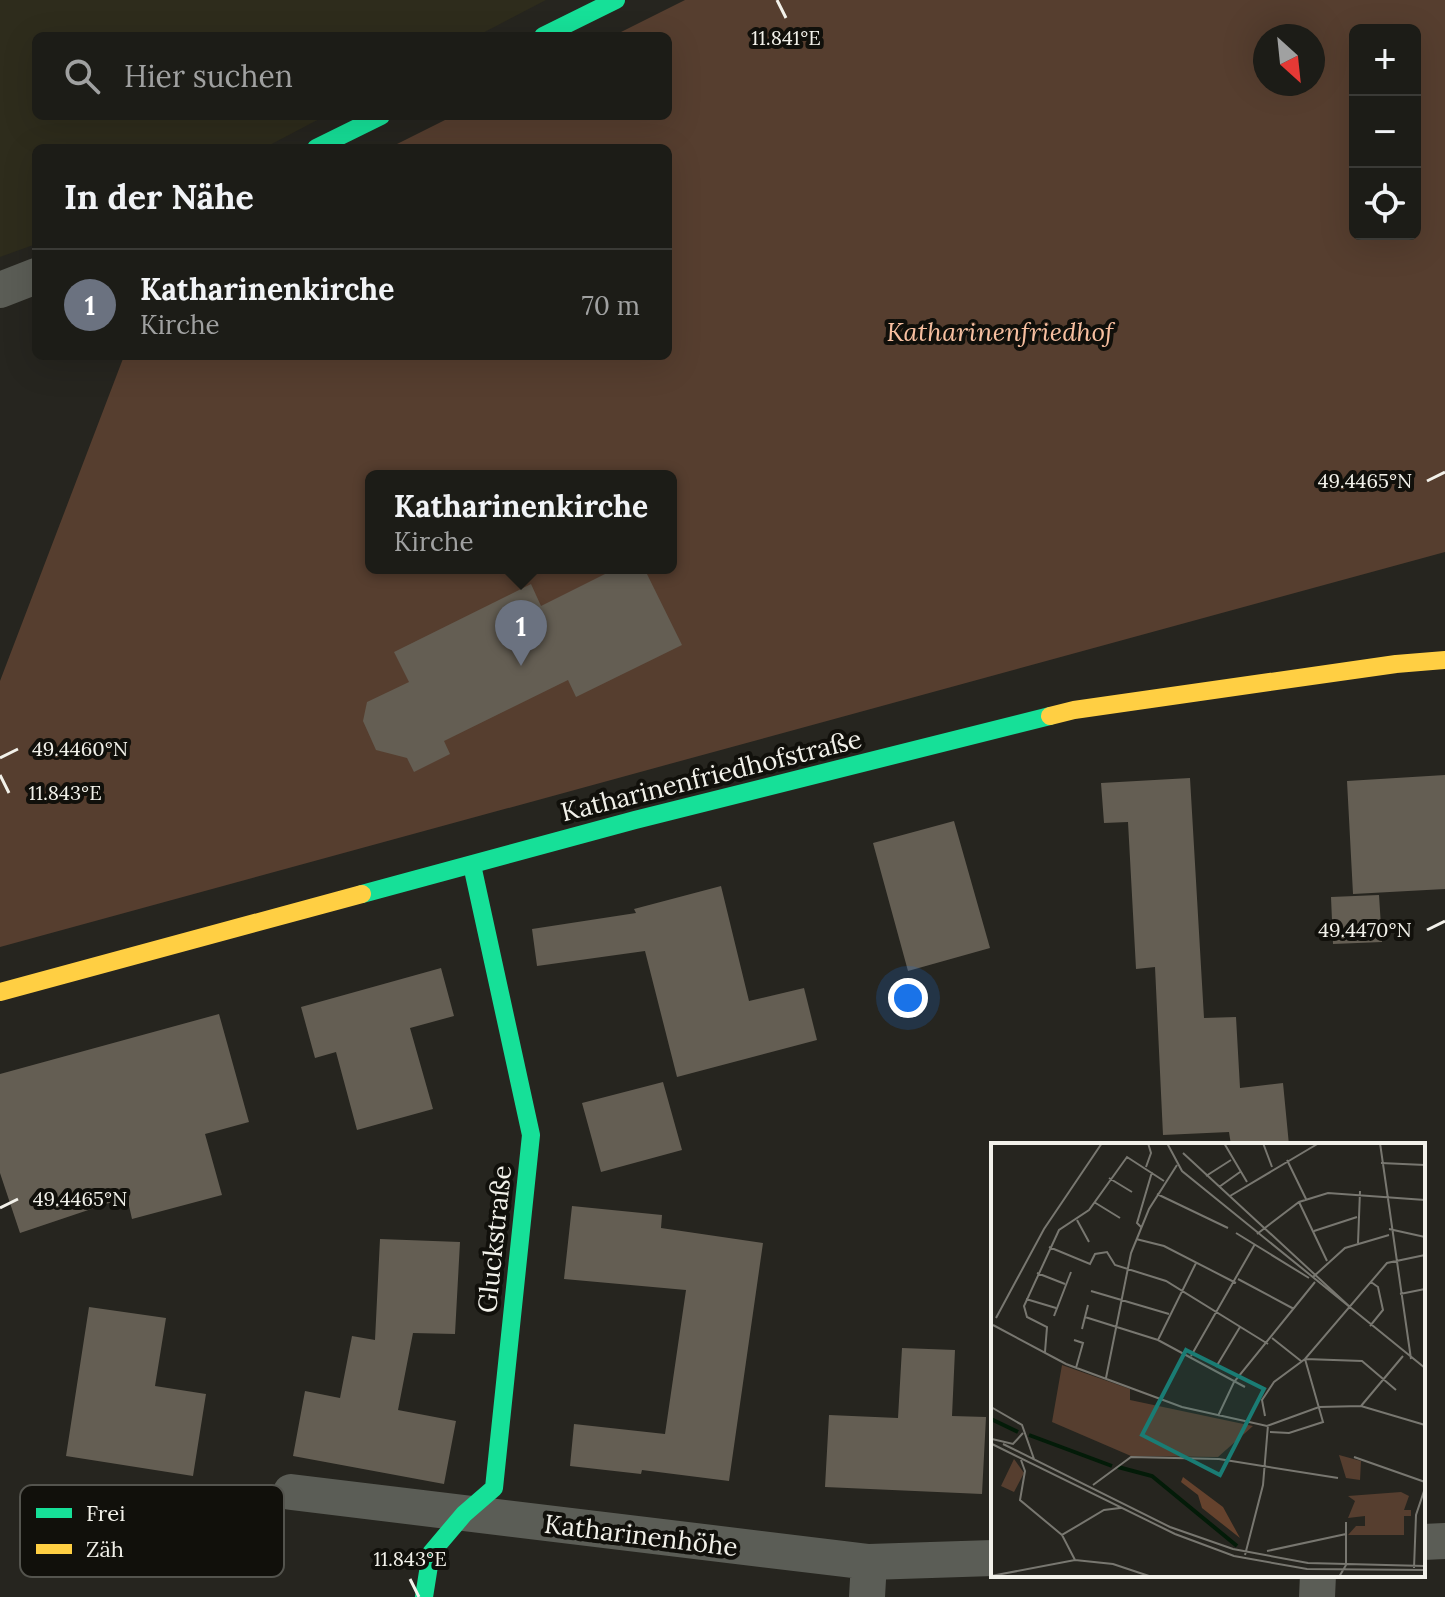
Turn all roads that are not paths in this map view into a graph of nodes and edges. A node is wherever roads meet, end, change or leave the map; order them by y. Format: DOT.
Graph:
graph roads {
  1 [pos="616,0"];
  2 [pos="551,32"];
  3 [pos="373,120"];
  4 [pos="324,144"];
  5 [pos="32,278"];
  6 [pos="0,290"];
  7 [pos="1445,660"];
  8 [pos="472,865"];
  9 [pos="0,992"];
  10 [pos="291,1492"];
  11 [pos="464,1514"];
  12 [pos="1445,1541"];
  13 [pos="1425,1542"];
  14 [pos="991,1558"];
  15 [pos="1318,1577"];
  16 [pos="868,1580"];
  17 [pos="424,1597"];
  18 [pos="1317,1597"];
  1 -- 2 [label="street"];
  3 -- 4 [label="street"];
  5 -- 6 [label="street"];
  7 -- 8 [label="street, Katharinenfriedhofstraße"];
  8 -- 9 [label="street, Katharinenfriedhofstraße"];
  8 -- 11 [label="street, Gluckstraße"];
  10 -- 11 [label="street, Katharinenhöhe"];
  11 -- 16 [label="street, Katharinenhöhe"];
  11 -- 17 [label="street, Gluckstraße"];
  12 -- 13 [label="street"];
  14 -- 16 [label="street, Katharinenhöhe"];
  15 -- 18 [label="street"];
}
